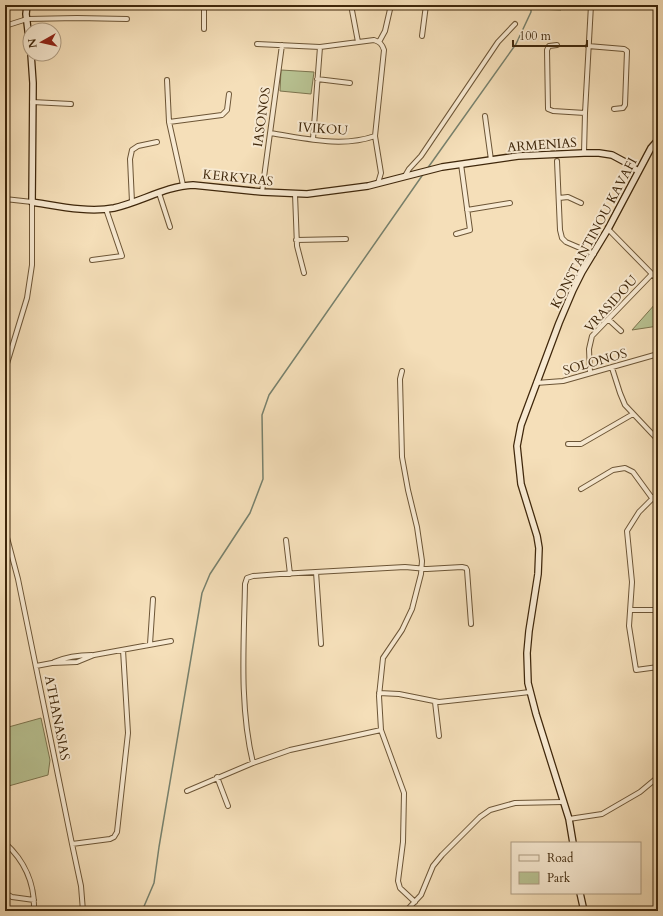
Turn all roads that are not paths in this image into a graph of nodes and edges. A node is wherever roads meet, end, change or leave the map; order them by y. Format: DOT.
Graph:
graph roads {
  1 [pos="27,5"];
  2 [pos="204,5"];
  3 [pos="351,5"];
  4 [pos="391,5"];
  5 [pos="426,5"];
  6 [pos="591,5"];
  7 [pos="645,5"];
  8 [pos="658,6"];
  9 [pos="27,19"];
  10 [pos="127,19"];
  11 [pos="27,22"];
  12 [pos="515,24"];
  13 [pos="5,26"];
  14 [pos="204,29"];
  15 [pos="422,36"];
  16 [pos="358,42"];
  17 [pos="379,42"];
  18 [pos="257,44"];
  19 [pos="557,44"];
  20 [pos="282,45"];
  21 [pos="588,46"];
  22 [pos="320,47"];
  23 [pos="32,62"];
  24 [pos="317,79"];
  25 [pos="167,80"];
  26 [pos="350,83"];
  27 [pos="229,94"];
  28 [pos="32,102"];
  29 [pos="71,104"];
  30 [pos="614,108"];
  31 [pos="585,113"];
  32 [pos="485,116"];
  33 [pos="169,122"];
  34 [pos="270,133"];
  35 [pos="374,136"];
  36 [pos="313,139"];
  37 [pos="658,140"];
  38 [pos="157,142"];
  39 [pos="584,153"];
  40 [pos="492,160"];
  41 [pos="557,161"];
  42 [pos="461,164"];
  43 [pos="442,167"];
  44 [pos="638,171"];
  45 [pos="407,176"];
  46 [pos="378,183"];
  47 [pos="183,185"];
  48 [pos="262,192"];
  49 [pos="159,193"];
  50 [pos="295,194"];
  51 [pos="559,198"];
  52 [pos="5,199"];
  53 [pos="32,202"];
  54 [pos="132,202"];
  55 [pos="581,202"];
  56 [pos="510,203"];
  57 [pos="106,209"];
  58 [pos="467,210"];
  59 [pos="170,227"];
  60 [pos="608,229"];
  61 [pos="456,234"];
  62 [pos="346,239"];
  63 [pos="296,240"];
  64 [pos="594,254"];
  65 [pos="92,260"];
  66 [pos="304,273"];
  67 [pos="652,274"];
  68 [pos="658,280"];
  69 [pos="608,319"];
  70 [pos="621,331"];
  71 [pos="658,354"];
  72 [pos="612,368"];
  73 [pos="5,370"];
  74 [pos="402,372"];
  75 [pos="590,373"];
  76 [pos="536,384"];
  77 [pos="633,414"];
  78 [pos="658,431"];
  79 [pos="654,434"];
  80 [pos="658,440"];
  81 [pos="568,444"];
  82 [pos="581,489"];
  83 [pos="658,493"];
  84 [pos="652,498"];
  85 [pos="5,530"];
  86 [pos="286,540"];
  87 [pos="421,569"];
  88 [pos="316,572"];
  89 [pos="290,574"];
  90 [pos="153,599"];
  91 [pos="630,610"];
  92 [pos="658,610"];
  93 [pos="471,624"];
  94 [pos="171,640"];
  95 [pos="150,644"];
  96 [pos="321,644"];
  97 [pos="123,650"];
  98 [pos="36,666"];
  99 [pos="658,667"];
  100 [pos="530,692"];
  101 [pos="379,693"];
  102 [pos="435,702"];
  103 [pos="381,730"];
  104 [pos="439,736"];
  105 [pos="253,763"];
  106 [pos="217,777"];
  107 [pos="658,777"];
  108 [pos="187,790"];
  109 [pos="563,802"];
  110 [pos="228,806"];
  111 [pos="569,819"];
  112 [pos="573,842"];
  113 [pos="5,843"];
  114 [pos="72,844"];
  115 [pos="5,893"];
  116 [pos="580,894"];
  117 [pos="34,900"];
  118 [pos="415,902"];
  119 [pos="407,910"];
  120 [pos="34,911"];
  121 [pos="83,911"];
  122 [pos="584,911"];
  1 -- 9 [label="street"];
  2 -- 14 [label="street"];
  3 -- 16 [label="street"];
  4 -- 17 [label="street"];
  5 -- 15 [label="street"];
  6 -- 21 [label="street"];
  7 -- 8 [label="street"];
  9 -- 10 [label="street"];
  9 -- 11 [label="street"];
  9 -- 13 [label="street"];
  12 -- 45 [label="street"];
  16 -- 17 [label="street"];
  16 -- 22 [label="street"];
  17 -- 35 [label="street"];
  18 -- 20 [label="street"];
  19 -- 31 [label="street"];
  20 -- 22 [label="street"];
  20 -- 34 [label="street, IASONOS"];
  21 -- 30 [label="street"];
  21 -- 31 [label="street"];
  22 -- 24 [label="street"];
  23 -- 28 [label="street"];
  24 -- 26 [label="street"];
  24 -- 36 [label="street"];
  25 -- 33 [label="street"];
  27 -- 33 [label="street"];
  28 -- 29 [label="street"];
  28 -- 53 [label="street"];
  31 -- 39 [label="street"];
  32 -- 40 [label="street"];
  33 -- 47 [label="street"];
  34 -- 36 [label="street, IVIKOU"];
  34 -- 48 [label="street, IASONOS"];
  35 -- 36 [label="street, IVIKOU"];
  35 -- 46 [label="street"];
  37 -- 44 [label="street, KONSTANTINOU KAVAFI"];
  38 -- 54 [label="street"];
  39 -- 40 [label="street, ARMENIAS"];
  39 -- 44 [label="street, ARMENIAS"];
  40 -- 42 [label="street, ARMENIAS"];
  41 -- 51 [label="street"];
  42 -- 43 [label="street, ARMENIAS"];
  42 -- 58 [label="street"];
  43 -- 45 [label="street, KERKYRAS"];
  44 -- 60 [label="street, KONSTANTINOU KAVAFI"];
  45 -- 46 [label="street, KERKYRAS"];
  46 -- 50 [label="street, KERKYRAS"];
  47 -- 48 [label="street, KERKYRAS"];
  47 -- 49 [label="street, KERKYRAS"];
  48 -- 50 [label="street, KERKYRAS"];
  49 -- 54 [label="street, KERKYRAS"];
  49 -- 59 [label="street"];
  50 -- 63 [label="street"];
  51 -- 55 [label="street"];
  51 -- 64 [label="street"];
  52 -- 53 [label="street"];
  53 -- 57 [label="street, KERKYRAS"];
  53 -- 73 [label="street"];
  54 -- 57 [label="street, KERKYRAS"];
  56 -- 58 [label="street"];
  57 -- 65 [label="street"];
  58 -- 61 [label="street"];
  60 -- 64 [label="street, KONSTANTINOU KAVAFI"];
  60 -- 67 [label="street"];
  62 -- 63 [label="street"];
  63 -- 66 [label="street"];
  64 -- 76 [label="street, KONSTANTINOU KAVAFI"];
  67 -- 68 [label="street"];
  67 -- 69 [label="street, VRASIDOU"];
  69 -- 70 [label="street"];
  69 -- 75 [label="street, VRASIDOU"];
  71 -- 72 [label="street, SOLONOS"];
  72 -- 75 [label="street, SOLONOS"];
  72 -- 77 [label="street"];
  74 -- 87 [label="street"];
  75 -- 76 [label="street, SOLONOS"];
  76 -- 100 [label="street, KONSTANTINOU KAVAFI"];
  77 -- 79 [label="street"];
  77 -- 81 [label="street"];
  78 -- 79 [label="street"];
  79 -- 80 [label="street"];
  82 -- 84 [label="street"];
  83 -- 84 [label="street"];
  84 -- 91 [label="street"];
  85 -- 98 [label="street, ATHANASIAS"];
  86 -- 89 [label="street"];
  87 -- 88 [label="street"];
  87 -- 93 [label="street"];
  87 -- 101 [label="street"];
  88 -- 89 [label="street"];
  88 -- 96 [label="street"];
  89 -- 105 [label="street"];
  90 -- 95 [label="street"];
  91 -- 92 [label="street"];
  91 -- 99 [label="street"];
  94 -- 95 [label="street"];
  95 -- 97 [label="street"];
  97 -- 98 [label="street"];
  97 -- 114 [label="street"];
  98 -- 114 [label="street, ATHANASIAS"];
  100 -- 102 [label="street"];
  100 -- 109 [label="street, KONSTANTINOU KAVAFI"];
  101 -- 102 [label="street"];
  101 -- 103 [label="street"];
  102 -- 104 [label="street"];
  103 -- 105 [label="street"];
  103 -- 118 [label="street"];
  105 -- 106 [label="street"];
  106 -- 108 [label="street"];
  106 -- 110 [label="street"];
  107 -- 111 [label="street"];
  109 -- 111 [label="street, KONSTANTINOU KAVAFI"];
  109 -- 118 [label="street"];
  111 -- 112 [label="street, KONSTANTINOU KAVAFI"];
  113 -- 117 [label="street"];
  114 -- 121 [label="street, ATHANASIAS"];
  115 -- 117 [label="street"];
  116 -- 122 [label="street"];
  117 -- 120 [label="street"];
  118 -- 119 [label="street"];
}
